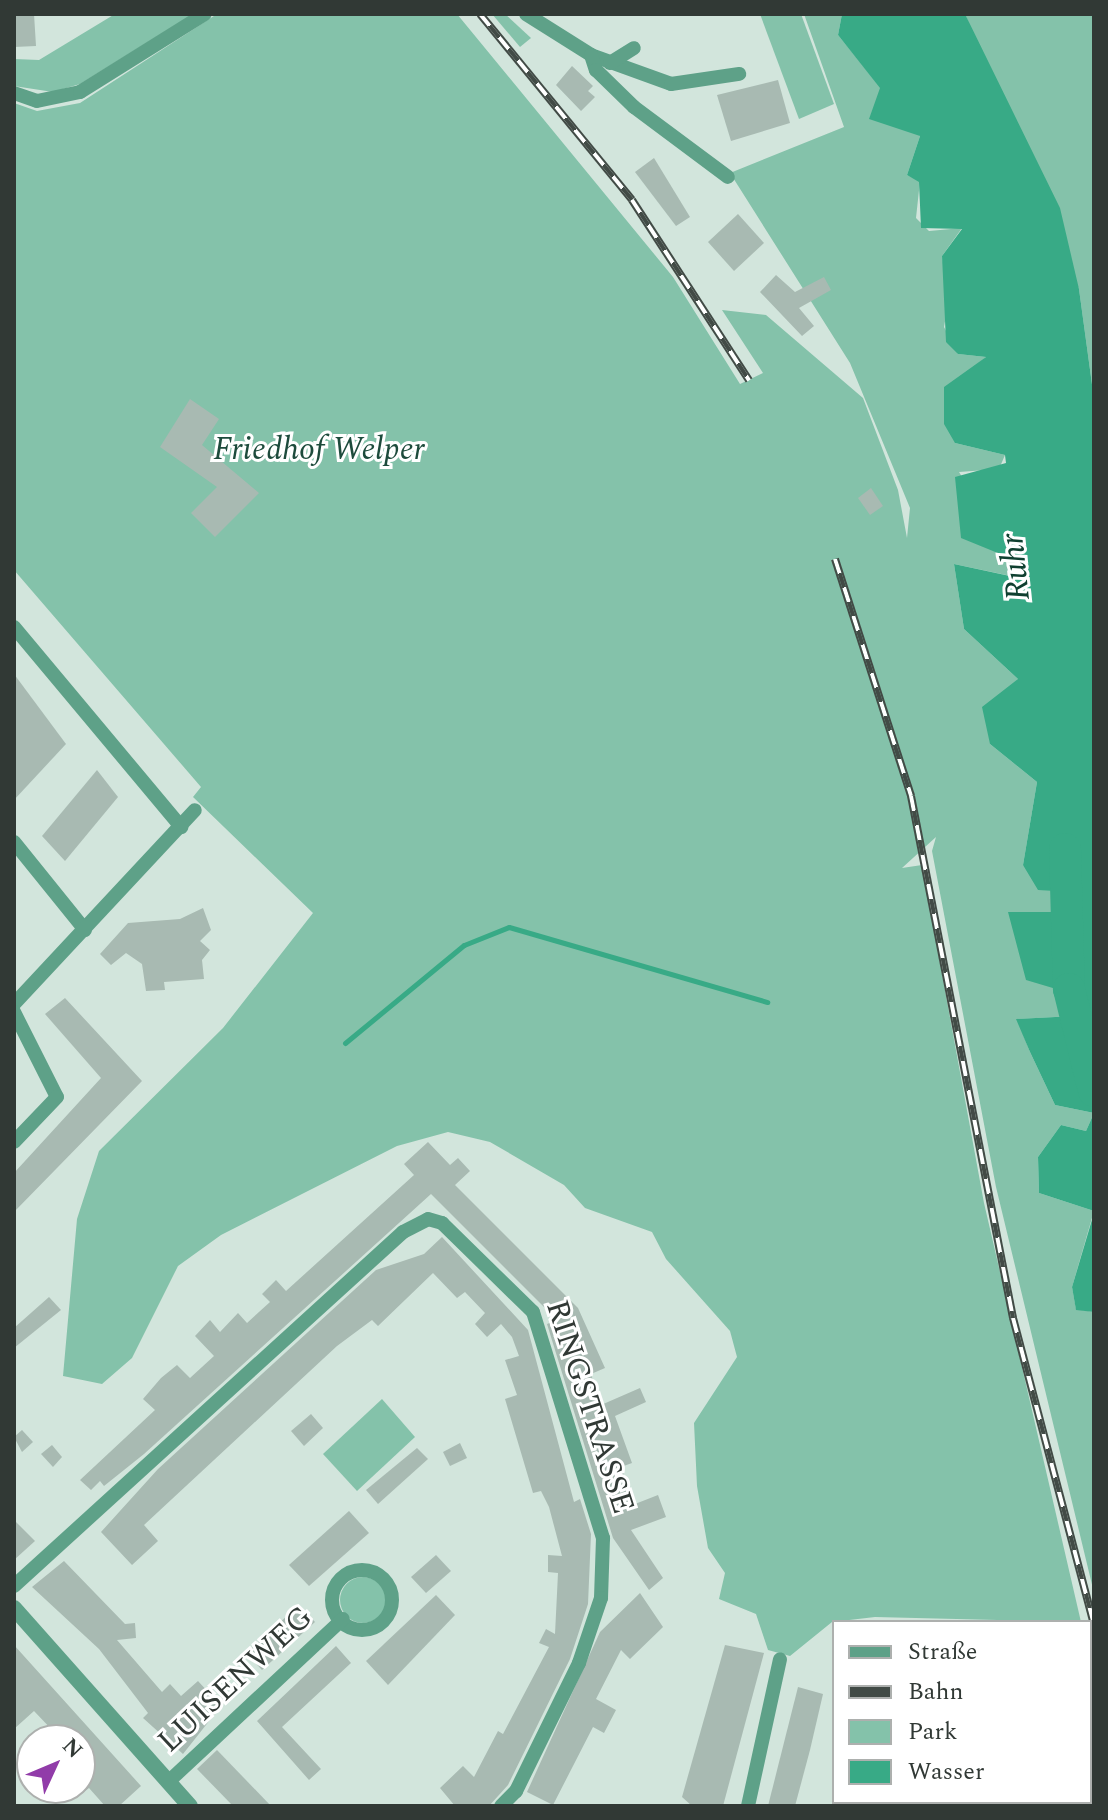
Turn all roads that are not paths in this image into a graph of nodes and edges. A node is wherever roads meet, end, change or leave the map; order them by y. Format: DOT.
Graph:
graph roads {
  1 [pos="205,14"];
  2 [pos="526,14"];
  3 [pos="634,48"];
  4 [pos="591,55"];
  5 [pos="610,63"];
  6 [pos="739,74"];
  7 [pos="14,93"];
  8 [pos="728,177"];
  9 [pos="14,627"];
  10 [pos="195,810"];
  11 [pos="181,827"];
  12 [pos="14,842"];
  13 [pos="85,930"];
  14 [pos="14,1004"];
  15 [pos="14,1012"];
  16 [pos="14,1142"];
  17 [pos="14,1586"];
  18 [pos="14,1608"];
  19 [pos="343,1619"];
  20 [pos="780,1659"];
  21 [pos="168,1782"];
  22 [pos="190,1806"];
  23 [pos="501,1806"];
  24 [pos="748,1806"];
  1 -- 7 [label="street"];
  2 -- 4 [label="street"];
  3 -- 5 [label="street"];
  4 -- 5 [label="street"];
  4 -- 8 [label="street"];
  5 -- 6 [label="street"];
  9 -- 11 [label="street"];
  10 -- 11 [label="street"];
  11 -- 13 [label="street"];
  12 -- 13 [label="street"];
  13 -- 14 [label="street"];
  15 -- 16 [label="street"];
  17 -- 23 [label="street, RINGSTRASSE"];
  18 -- 21 [label="street"];
  19 -- 19 [label="street"];
  19 -- 21 [label="street, LUISENWEG"];
  20 -- 24 [label="street"];
  21 -- 22 [label="street"];
}
